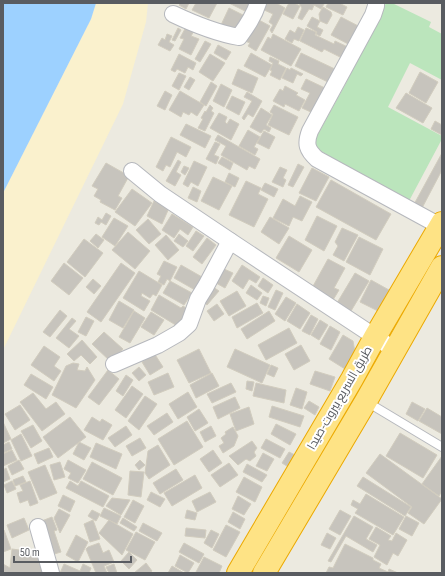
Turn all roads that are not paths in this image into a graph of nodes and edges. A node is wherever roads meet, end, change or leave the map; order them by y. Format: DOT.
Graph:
graph roads {
  1 [pos="258,3"];
  2 [pos="376,3"];
  3 [pos="174,14"];
  4 [pos="132,170"];
  5 [pos="441,224"];
  6 [pos="230,241"];
  7 [pos="442,267"];
  8 [pos="375,336"];
  9 [pos="395,350"];
  10 [pos="114,364"];
  11 [pos="366,401"];
  12 [pos="442,447"];
  13 [pos="38,527"];
  14 [pos="50,573"];
  15 [pos="238,573"];
  16 [pos="264,573"];
  1 -- 3 [label="street"];
  2 -- 5 [label="street"];
  4 -- 6 [label="street"];
  5 -- 8 [label="highway, طريق السريع بيروت-صيدا"];
  6 -- 8 [label="street"];
  6 -- 10 [label="street"];
  7 -- 9 [label="highway, طريق السريع بيروت-صيدا"];
  8 -- 9 [label="street"];
  8 -- 15 [label="highway, طريق السريع بيروت-صيدا"];
  9 -- 11 [label="highway, طريق السريع بيروت-صيدا"];
  11 -- 12 [label="lane"];
  11 -- 16 [label="highway, طريق السريع بيروت-صيدا"];
  13 -- 14 [label="street"];
}
